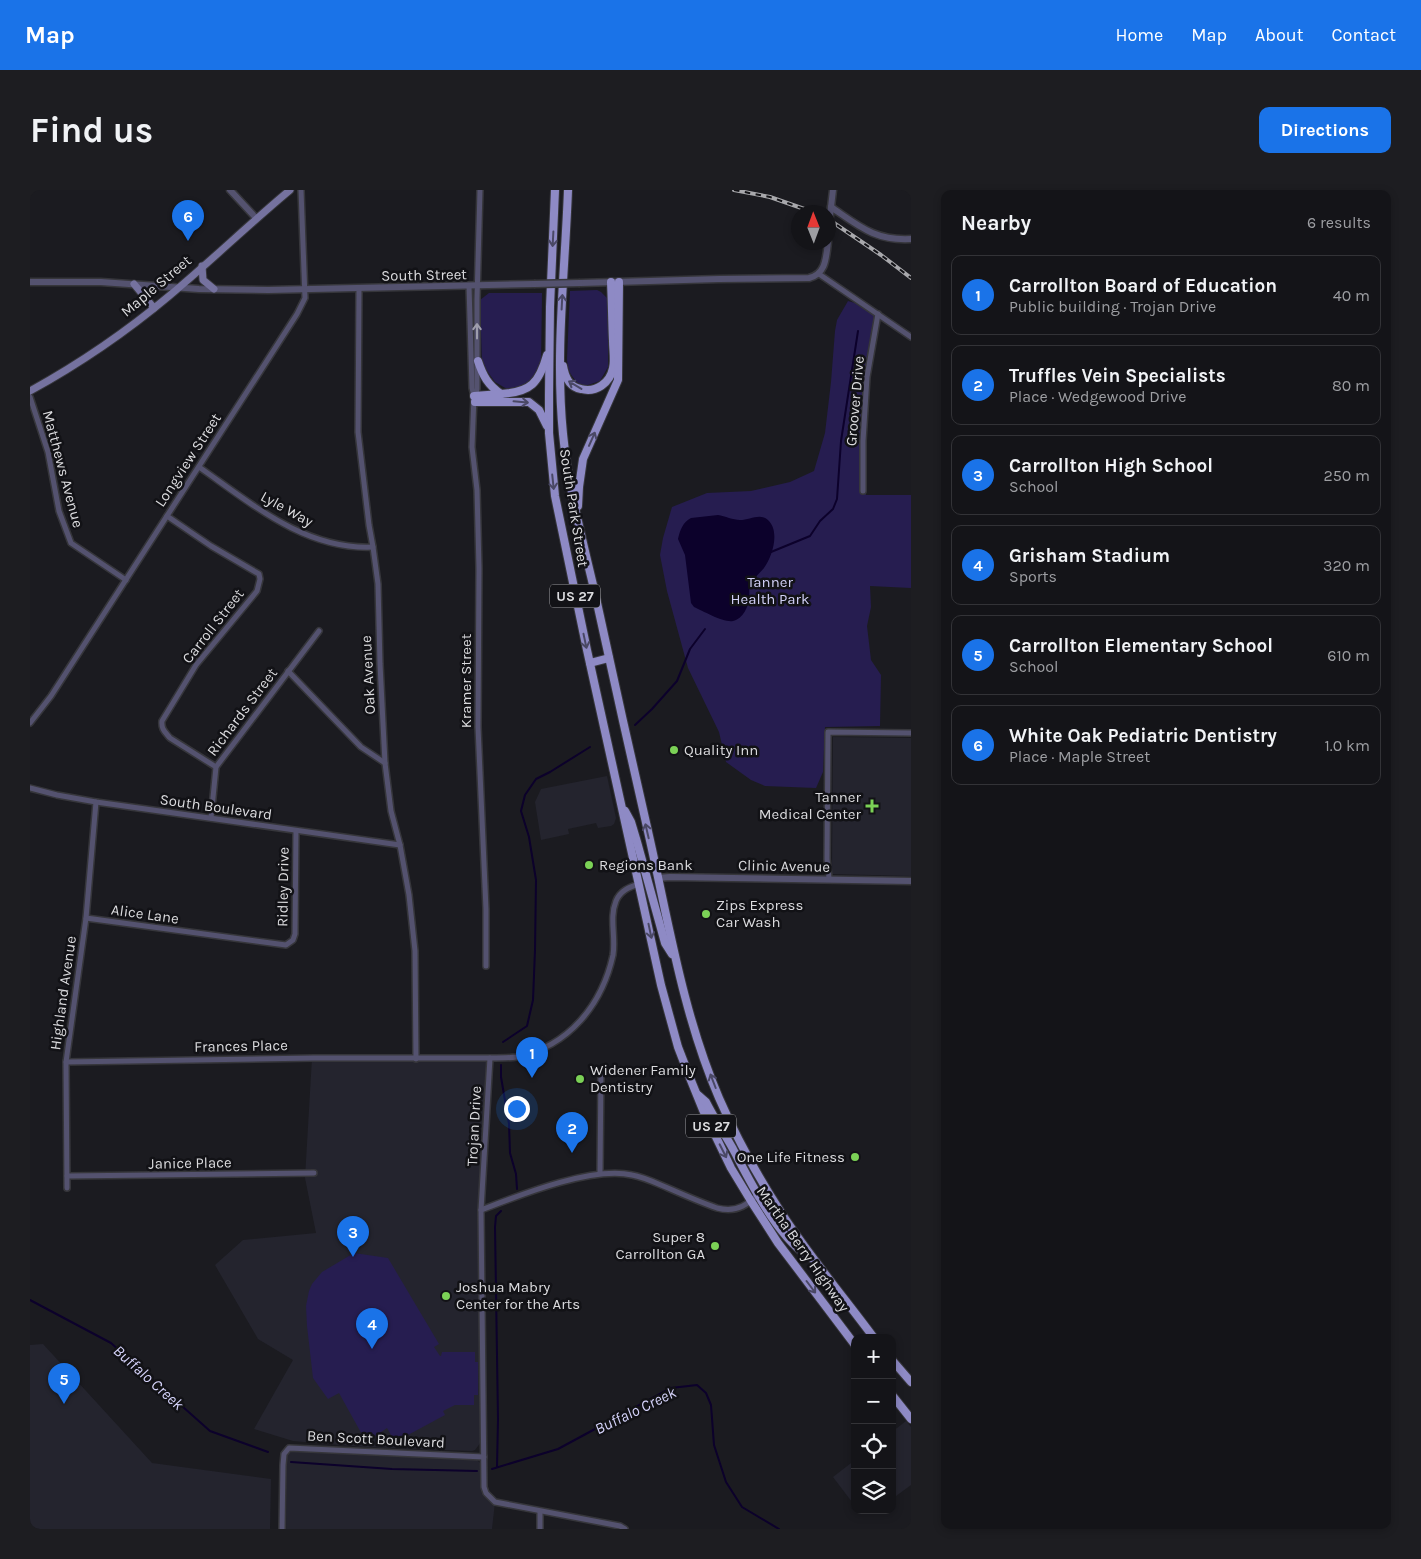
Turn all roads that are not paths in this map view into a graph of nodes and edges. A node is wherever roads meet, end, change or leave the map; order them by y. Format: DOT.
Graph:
graph roads {
  1 [pos="230,190"];
  2 [pos="290,190"];
  3 [pos="301,190"];
  4 [pos="480,190"];
  5 [pos="555,190"];
  6 [pos="568,190"];
  7 [pos="833,190"];
  8 [pos="831,205"];
  9 [pos="836,211"];
  10 [pos="256,218"];
  11 [pos="911,239"];
  12 [pos="827,250"];
  13 [pos="202,266"];
  14 [pos="819,274"];
  15 [pos="30,282"];
  16 [pos="615,282"];
  17 [pos="134,284"];
  18 [pos="469,286"];
  19 [pos="478,286"];
  20 [pos="178,288"];
  21 [pos="359,288"];
  22 [pos="214,289"];
  23 [pos="304,290"];
  24 [pos="154,308"];
  25 [pos="878,314"];
  26 [pos="911,337"];
  27 [pos="550,344"];
  28 [pos="560,351"];
  29 [pos="478,361"];
  30 [pos="30,391"];
  31 [pos="502,394"];
  32 [pos="30,396"];
  33 [pos="474,399"];
  34 [pos="549,433"];
  35 [pos="199,467"];
  36 [pos="863,491"];
  37 [pos="167,516"];
  38 [pos="578,520"];
  39 [pos="373,547"];
  40 [pos="126,580"];
  41 [pos="319,631"];
  42 [pos="609,658"];
  43 [pos="590,663"];
  44 [pos="288,671"];
  45 [pos="30,723"];
  46 [pos="911,733"];
  47 [pos="385,764"];
  48 [pos="216,767"];
  49 [pos="30,788"];
  50 [pos="96,802"];
  51 [pos="621,805"];
  52 [pos="211,818"];
  53 [pos="296,831"];
  54 [pos="400,845"];
  55 [pos="658,878"];
  56 [pos="829,878"];
  57 [pos="648,881"];
  58 [pos="911,881"];
  59 [pos="639,884"];
  60 [pos="86,918"];
  61 [pos="202,934"];
  62 [pos="674,958"];
  63 [pos="486,966"];
  64 [pos="490,1058"];
  65 [pos="416,1059"];
  66 [pos="66,1062"];
  67 [pos="601,1070"];
  68 [pos="696,1093"];
  69 [pos="600,1173"];
  70 [pos="314,1174"];
  71 [pos="67,1176"];
  72 [pos="766,1187"];
  73 [pos="67,1188"];
  74 [pos="758,1195"];
  75 [pos="751,1201"];
  76 [pos="481,1210"];
  77 [pos="817,1262"];
  78 [pos="871,1334"];
  79 [pos="851,1340"];
  80 [pos="896,1366"];
  81 [pos="911,1382"];
  82 [pos="896,1400"];
  83 [pos="911,1419"];
  84 [pos="484,1457"];
  85 [pos="540,1512"];
  86 [pos="282,1529"];
  87 [pos="540,1529"];
  88 [pos="625,1529"];
  1 -- 10 [label="street"];
  2 -- 10 [label="main road, Maple Street"];
  3 -- 23 [label="street, Longview Street"];
  4 -- 19 [label="street, Kramer Street"];
  5 -- 27 [label="main road, South Park Street / US 27, one-way"];
  28 -- 6 [label="main road, South Park Street / US 27, one-way"];
  7 -- 8 [label="street"];
  9 -- 11 [label="street"];
  10 -- 13 [label="main road, Maple Street"];
  12 -- 14 [label="street"];
  13 -- 20 [label="main road, Maple Street"];
  13 -- 22 [label="main road"];
  14 -- 16 [label="street, South Street"];
  14 -- 25 [label="street"];
  15 -- 17 [label="street, South Street"];
  16 -- 19 [label="street, South Street, bridge"];
  16 -- 28 [label="main road, one-way"];
  38 -- 16 [label="main road, one-way"];
  17 -- 20 [label="street, South Street"];
  17 -- 24 [label="main road"];
  18 -- 19 [label="street, South Street"];
  18 -- 21 [label="street, South Street"];
  18 -- 33 [label="street, Kramer Street"];
  29 -- 19 [label="street, Kramer Street, one-way"];
  20 -- 22 [label="street, South Street"];
  20 -- 24 [label="main road, Maple Street"];
  21 -- 23 [label="street, South Street"];
  21 -- 39 [label="street, Oak Avenue"];
  22 -- 23 [label="street, South Street"];
  23 -- 35 [label="street, Longview Street"];
  24 -- 30 [label="main road, Maple Street"];
  25 -- 26 [label="street"];
  25 -- 36 [label="street, Groover Drive"];
  27 -- 31 [label="main road"];
  27 -- 34 [label="main road, South Park Street / US 27"];
  28 -- 38 [label="main road, South Park Street / US 27"];
  29 -- 31 [label="main road"];
  29 -- 33 [label="street, Kramer Street"];
  31 -- 33 [label="main road"];
  32 -- 40 [label="street, Matthews Avenue"];
  33 -- 34 [label="main road, one-way"];
  33 -- 63 [label="street, Kramer Street"];
  34 -- 43 [label="main road, South Park Street / US 27, one-way"];
  35 -- 37 [label="street, Longview Street"];
  35 -- 39 [label="street, Lyle Way"];
  37 -- 40 [label="street, Longview Street"];
  37 -- 48 [label="street, Carroll Street"];
  38 -- 42 [label="main road, South Park Street / US 27"];
  39 -- 47 [label="street, Oak Avenue"];
  40 -- 45 [label="street, Longview Street"];
  41 -- 44 [label="street, Richards Street"];
  42 -- 43 [label="main road"];
  55 -- 42 [label="main road, South Park Street / US 27, one-way"];
  43 -- 51 [label="main road, South Park Street / US 27"];
  44 -- 47 [label="street"];
  44 -- 48 [label="street, Richards Street"];
  46 -- 56 [label="street"];
  47 -- 54 [label="street, Oak Avenue"];
  48 -- 52 [label="street, Richards Street"];
  49 -- 50 [label="street, South Boulevard"];
  50 -- 52 [label="street, South Boulevard"];
  50 -- 60 [label="street, Highland Avenue"];
  51 -- 57 [label="main road"];
  51 -- 59 [label="main road, South Park Street / US 27"];
  52 -- 53 [label="street, South Boulevard"];
  53 -- 54 [label="street, South Boulevard"];
  53 -- 61 [label="street, Ridley Drive"];
  54 -- 65 [label="street, Oak Avenue"];
  55 -- 56 [label="street, Clinic Avenue"];
  55 -- 57 [label="main road"];
  55 -- 62 [label="main road, Martha Berry Highway / US 27"];
  56 -- 58 [label="street, Clinic Avenue"];
  57 -- 59 [label="main road"];
  57 -- 62 [label="main road"];
  59 -- 64 [label="street"];
  59 -- 68 [label="main road, Martha Berry Highway / US 27, one-way"];
  60 -- 61 [label="street, Alice Lane"];
  60 -- 66 [label="street, Highland Avenue"];
  72 -- 62 [label="main road, Martha Berry Highway / US 27, one-way"];
  64 -- 65 [label="street, Frances Place"];
  64 -- 76 [label="street, Trojan Drive"];
  65 -- 66 [label="street, Frances Place"];
  66 -- 71 [label="street, Highland Avenue"];
  67 -- 69 [label="street"];
  68 -- 74 [label="main road"];
  68 -- 75 [label="main road, Martha Berry Highway / US 27, one-way"];
  69 -- 75 [label="street"];
  69 -- 76 [label="street"];
  70 -- 71 [label="street, Janice Place"];
  71 -- 73 [label="street, Highland Avenue"];
  72 -- 74 [label="street"];
  72 -- 77 [label="main road, Martha Berry Highway / US 27"];
  74 -- 75 [label="street"];
  74 -- 77 [label="main road"];
  75 -- 79 [label="main road, Martha Berry Highway / US 27, one-way"];
  76 -- 84 [label="street, Trojan Drive"];
  77 -- 78 [label="main road, Martha Berry Highway / US 27"];
  80 -- 81 [label="main road"];
  82 -- 83 [label="main road"];
  84 -- 85 [label="street, Trojan Drive"];
  84 -- 86 [label="street, Ben Scott Boulevard"];
  85 -- 87 [label="street"];
  85 -- 88 [label="street, Trojan Drive"];
}
